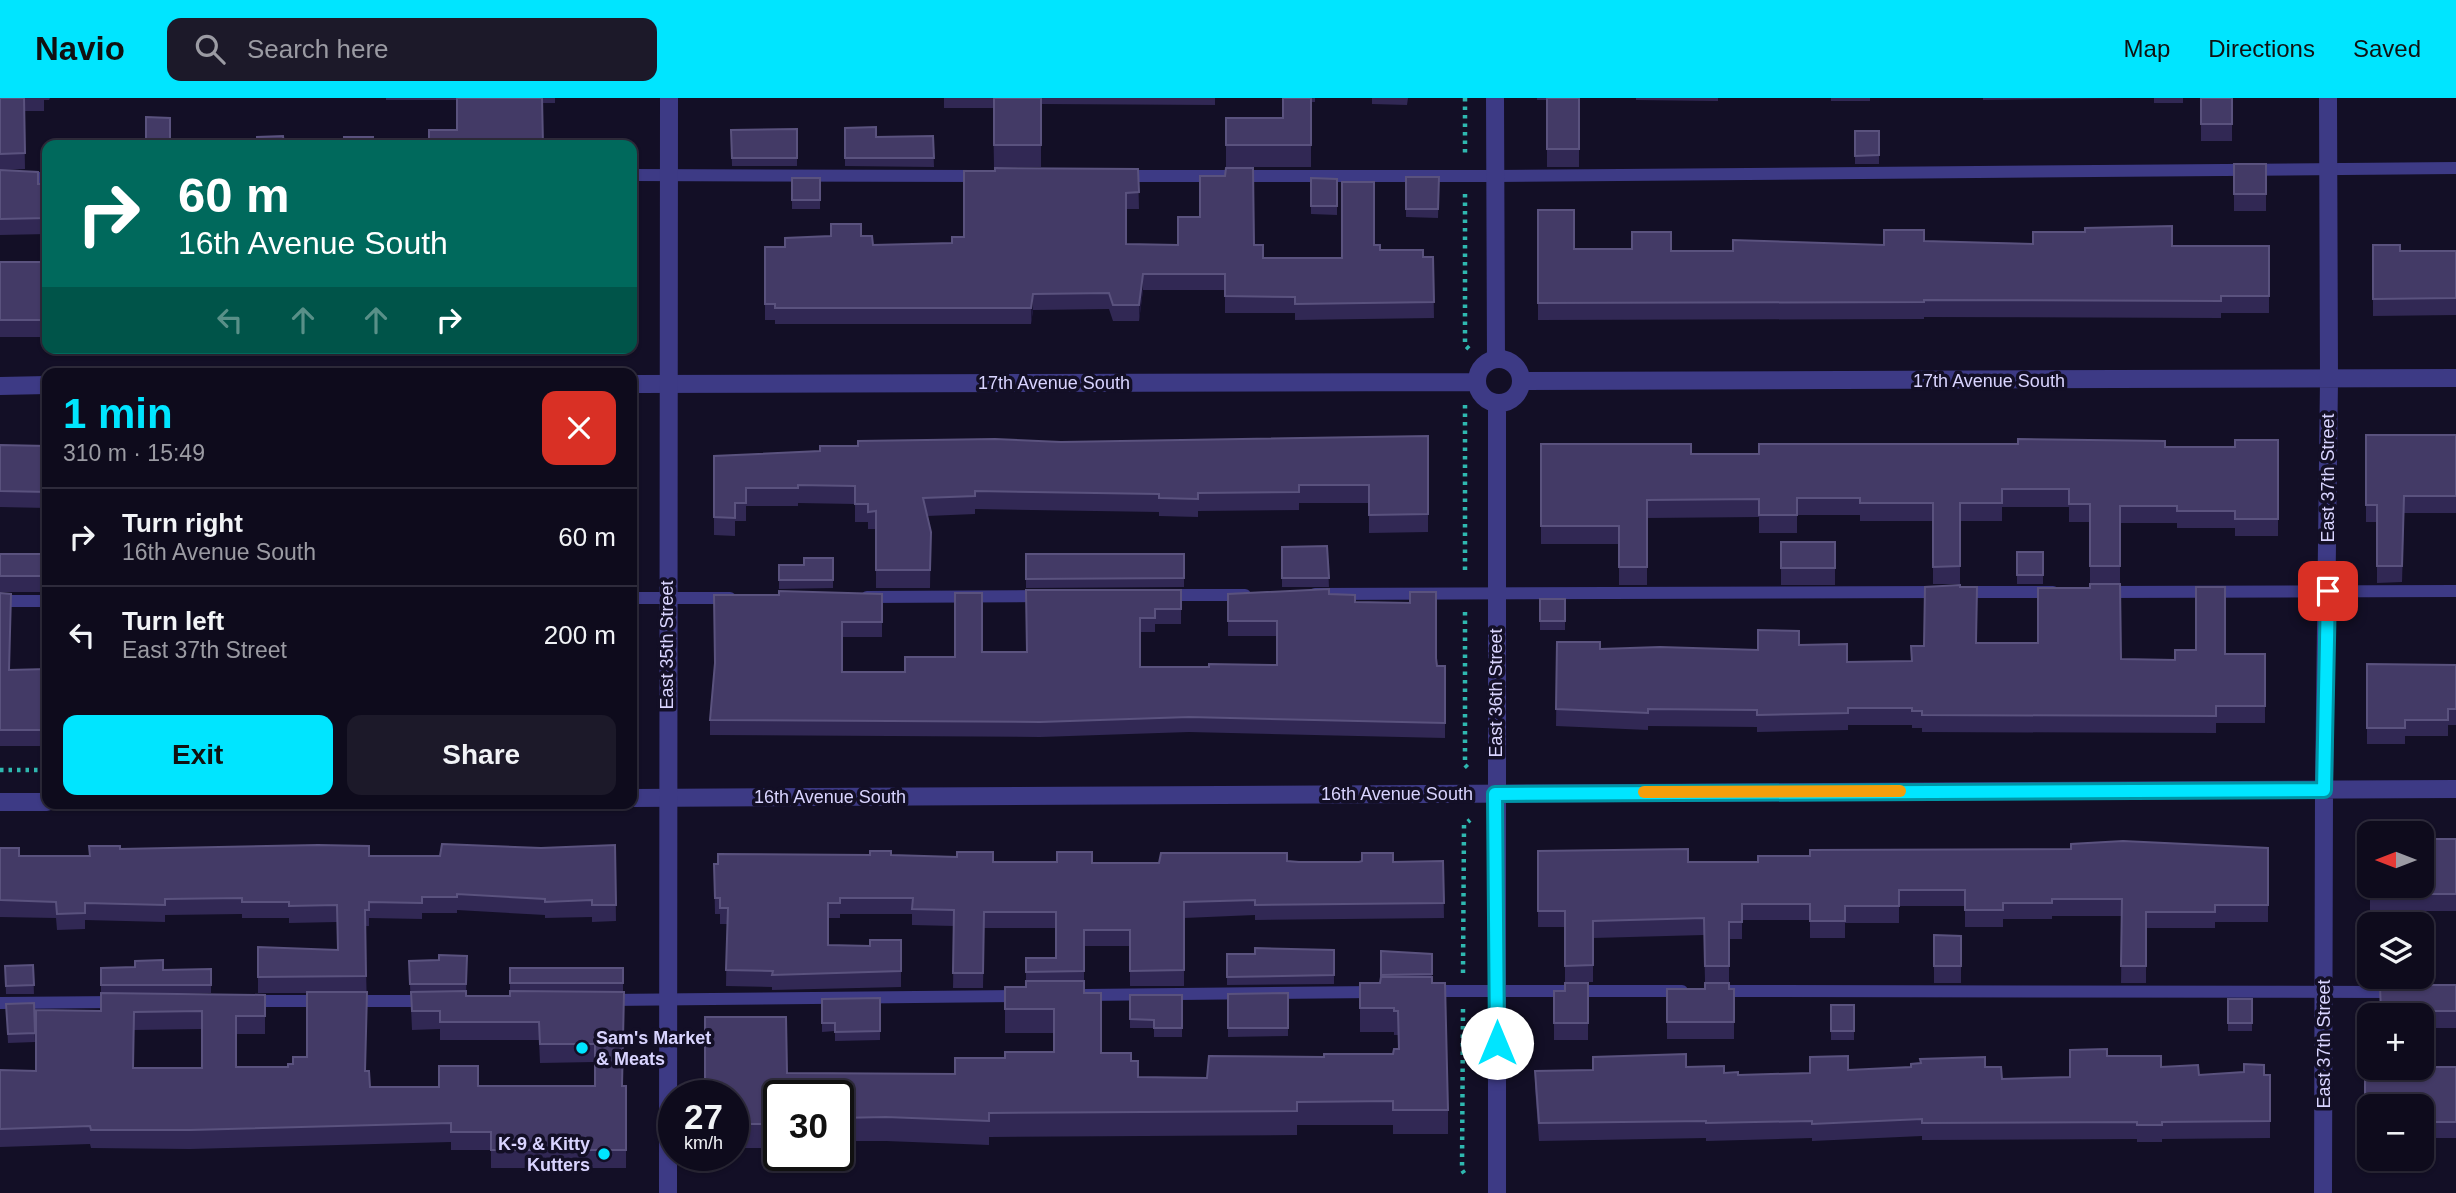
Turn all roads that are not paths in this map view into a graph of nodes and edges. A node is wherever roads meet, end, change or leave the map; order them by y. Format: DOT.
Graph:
graph roads {
  1 [pos="669,98"];
  2 [pos="1495,98"];
  3 [pos="2328,98"];
  4 [pos="2456,168"];
  5 [pos="2328,169"];
  6 [pos="637,175"];
  7 [pos="669,175"];
  8 [pos="992,176"];
  9 [pos="1104,176"];
  10 [pos="1495,176"];
  11 [pos="0,178"];
  12 [pos="42,178"];
  13 [pos="1496,359"];
  14 [pos="2456,378"];
  15 [pos="2329,380"];
  16 [pos="1521,381"];
  17 [pos="1476,382"];
  18 [pos="668,383"];
  19 [pos="637,384"];
  20 [pos="0,386"];
  21 [pos="42,386"];
  22 [pos="1497,404"];
  23 [pos="2328,591"];
  24 [pos="2456,591"];
  25 [pos="2073,592"];
  26 [pos="2087,592"];
  27 [pos="1497,593"];
  28 [pos="1298,594"];
  29 [pos="1145,595"];
  30 [pos="1256,595"];
  31 [pos="1061,596"];
  32 [pos="853,597"];
  33 [pos="637,598"];
  34 [pos="667,598"];
  35 [pos="742,598"];
  36 [pos="0,601"];
  37 [pos="42,601"];
  38 [pos="2456,789"];
  39 [pos="2324,790"];
  40 [pos="1495,794"];
  41 [pos="637,798"];
  42 [pos="667,798"];
  43 [pos="0,802"];
  44 [pos="42,802"];
  45 [pos="1497,990"];
  46 [pos="1422,991"];
  47 [pos="1696,991"];
  48 [pos="1710,991"];
  49 [pos="1394,992"];
  50 [pos="2325,992"];
  51 [pos="2414,992"];
  52 [pos="1074,995"];
  53 [pos="1032,996"];
  54 [pos="594,1000"];
  55 [pos="667,1000"];
  56 [pos="442,1001"];
  57 [pos="138,1002"];
  58 [pos="235,1002"];
  59 [pos="0,1003"];
  60 [pos="667,1193"];
  61 [pos="1497,1193"];
  62 [pos="2323,1193"];
  1 -- 7 [label="street, East 35th Street"];
  2 -- 10 [label="street"];
  3 -- 5 [label="street, East 37th Street"];
  4 -- 5 [label="lane"];
  5 -- 10 [label="lane"];
  5 -- 15 [label="street, East 37th Street"];
  6 -- 7 [label="lane"];
  7 -- 8 [label="lane"];
  7 -- 18 [label="street, East 35th Street"];
  9 -- 10 [label="lane"];
  10 -- 13 [label="street"];
  11 -- 12 [label="lane"];
  13 -- 16 [label="street"];
  13 -- 17 [label="street"];
  14 -- 15 [label="street, 17th Avenue South"];
  15 -- 16 [label="street, 17th Avenue South"];
  15 -- 23 [label="street, East 37th Street"];
  16 -- 22 [label="street"];
  17 -- 18 [label="street, 17th Avenue South"];
  17 -- 22 [label="street"];
  18 -- 19 [label="street, 17th Avenue South"];
  18 -- 34 [label="street, East 35th Street"];
  20 -- 21 [label="street"];
  22 -- 27 [label="street, East 36th Street"];
  23 -- 24 [label="lane"];
  23 -- 26 [label="lane"];
  23 -- 39 [label="street, East 37th Street"];
  25 -- 27 [label="lane"];
  27 -- 28 [label="lane"];
  27 -- 40 [label="street, East 36th Street"];
  29 -- 30 [label="lane"];
  31 -- 32 [label="lane"];
  33 -- 34 [label="lane"];
  34 -- 35 [label="lane"];
  34 -- 42 [label="street, East 35th Street"];
  36 -- 37 [label="lane"];
  38 -- 39 [label="street, 16th Avenue South"];
  39 -- 40 [label="street, 16th Avenue South"];
  39 -- 50 [label="street, East 37th Street"];
  40 -- 42 [label="street, 16th Avenue South"];
  40 -- 45 [label="street, East 36th Street"];
  41 -- 42 [label="street, 16th Avenue South"];
  42 -- 55 [label="street, East 35th Street"];
  43 -- 44 [label="street"];
  45 -- 46 [label="lane"];
  45 -- 47 [label="lane"];
  45 -- 61 [label="street, East 36th Street"];
  48 -- 50 [label="lane"];
  49 -- 52 [label="lane"];
  50 -- 51 [label="lane"];
  50 -- 62 [label="street, East 37th Street"];
  53 -- 55 [label="lane"];
  54 -- 55 [label="lane"];
  55 -- 60 [label="street, East 35th Street"];
  56 -- 58 [label="lane"];
  57 -- 59 [label="lane"];
}
